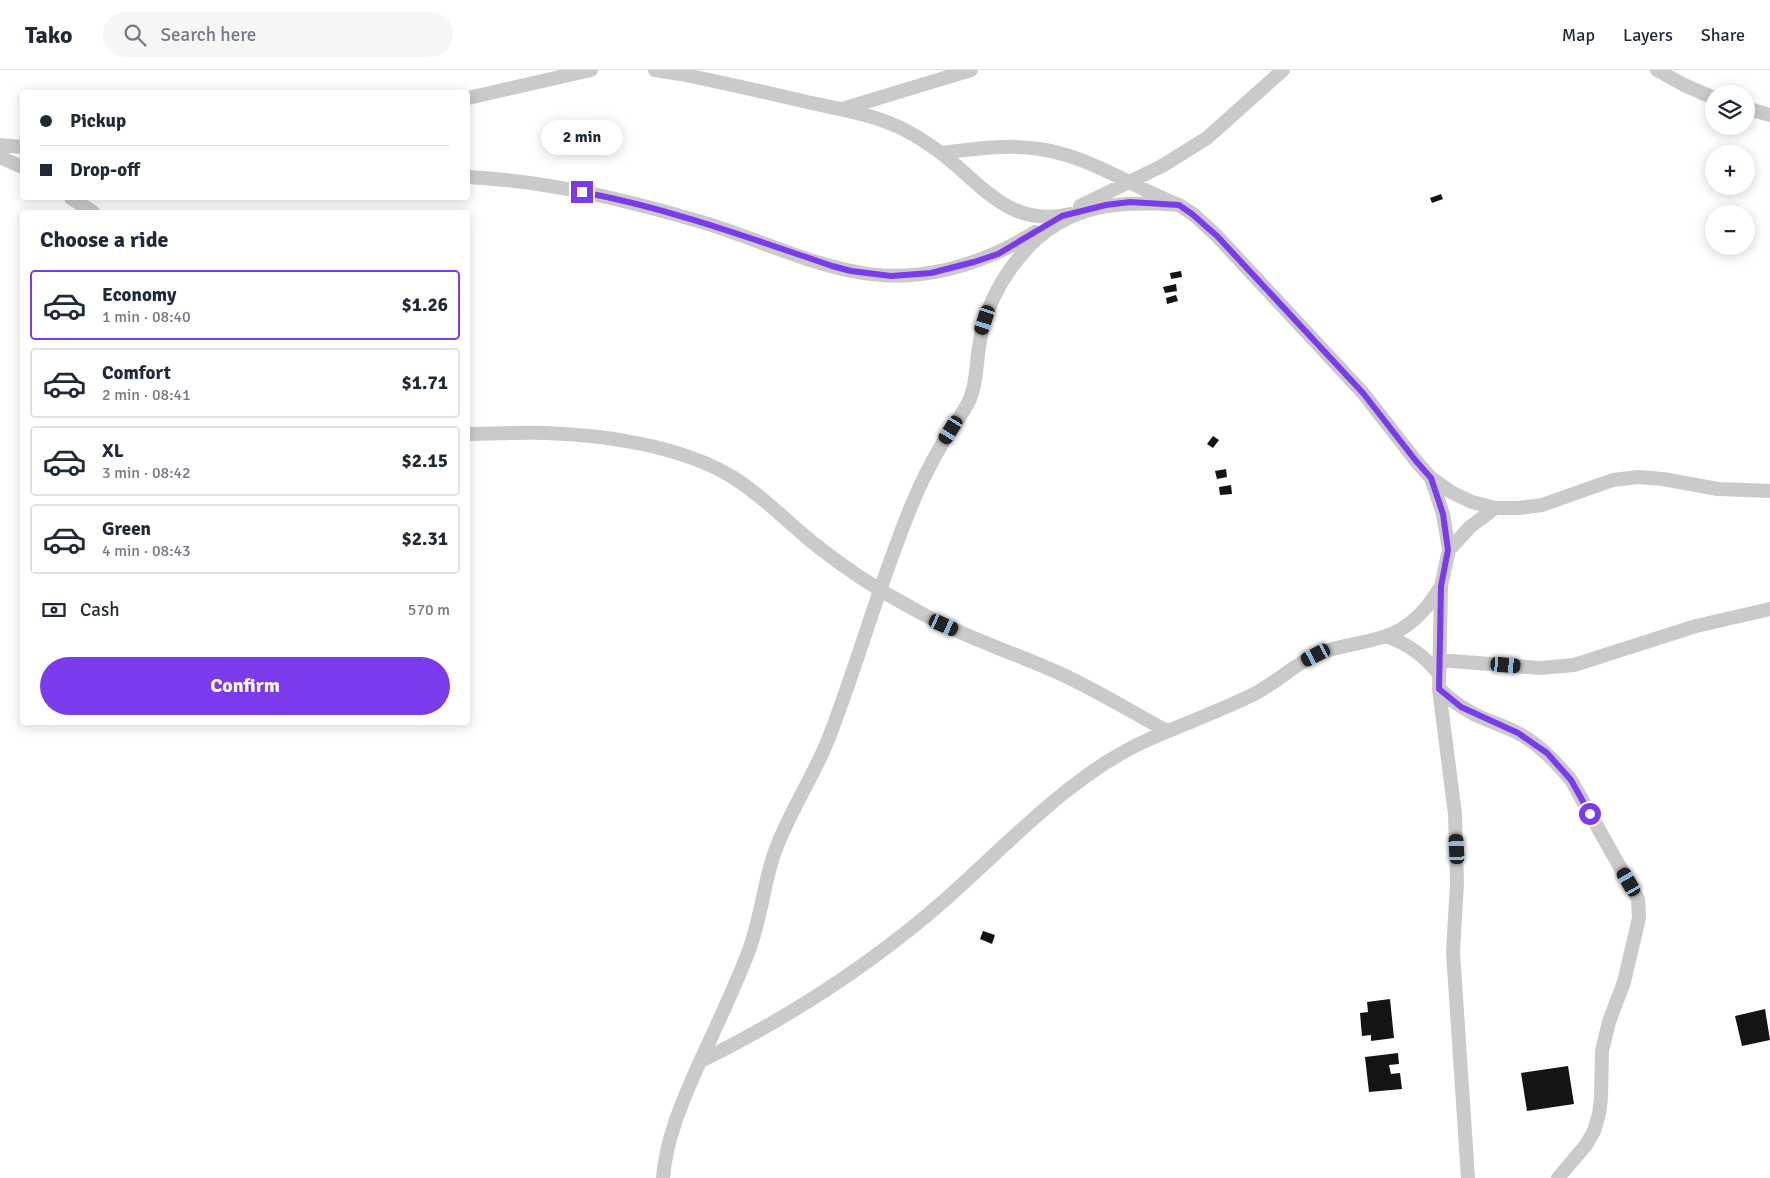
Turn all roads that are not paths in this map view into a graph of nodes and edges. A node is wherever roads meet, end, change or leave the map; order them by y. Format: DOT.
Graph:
graph roads {
  1 [pos="591,70"];
  2 [pos="655,70"];
  3 [pos="970,70"];
  4 [pos="1284,70"];
  5 [pos="1657,70"];
  6 [pos="1705,94"];
  7 [pos="470,98"];
  8 [pos="842,110"];
  9 [pos="1755,111"];
  10 [pos="1770,115"];
  11 [pos="0,145"];
  12 [pos="20,146"];
  13 [pos="941,153"];
  14 [pos="0,157"];
  15 [pos="20,166"];
  16 [pos="470,177"];
  17 [pos="1128,183"];
  18 [pos="74,200"];
  19 [pos="1179,205"];
  20 [pos="90,210"];
  21 [pos="1083,212"];
  22 [pos="1062,216"];
  23 [pos="470,434"];
  24 [pos="1431,478"];
  25 [pos="1770,491"];
  26 [pos="1496,508"];
  27 [pos="1448,550"];
  28 [pos="1441,586"];
  29 [pos="880,590"];
  30 [pos="1770,609"];
  31 [pos="1386,636"];
  32 [pos="1438,666"];
  33 [pos="1439,689"];
  34 [pos="1167,731"];
  35 [pos="701,1061"];
  36 [pos="663,1178"];
  37 [pos="1468,1178"];
  38 [pos="1558,1178"];
  1 -- 7 [label="street"];
  2 -- 8 [label="street"];
  3 -- 8 [label="street"];
  4 -- 17 [label="street"];
  5 -- 6 [label="street"];
  8 -- 13 [label="street"];
  9 -- 10 [label="street"];
  11 -- 12 [label="street"];
  13 -- 17 [label="street"];
  13 -- 22 [label="street"];
  14 -- 15 [label="street"];
  16 -- 22 [label="street"];
  17 -- 19 [label="street"];
  17 -- 22 [label="street"];
  18 -- 20 [label="street"];
  19 -- 21 [label="street"];
  19 -- 24 [label="street"];
  21 -- 22 [label="street"];
  21 -- 29 [label="street"];
  23 -- 29 [label="street"];
  24 -- 26 [label="street"];
  24 -- 27 [label="street"];
  25 -- 26 [label="street"];
  26 -- 27 [label="street"];
  27 -- 28 [label="street"];
  28 -- 31 [label="street"];
  28 -- 32 [label="street"];
  29 -- 34 [label="street"];
  29 -- 35 [label="street"];
  30 -- 32 [label="street"];
  31 -- 32 [label="street"];
  31 -- 34 [label="street"];
  32 -- 33 [label="street"];
  33 -- 37 [label="street"];
  33 -- 38 [label="street"];
  34 -- 35 [label="street"];
  35 -- 36 [label="street"];
}
